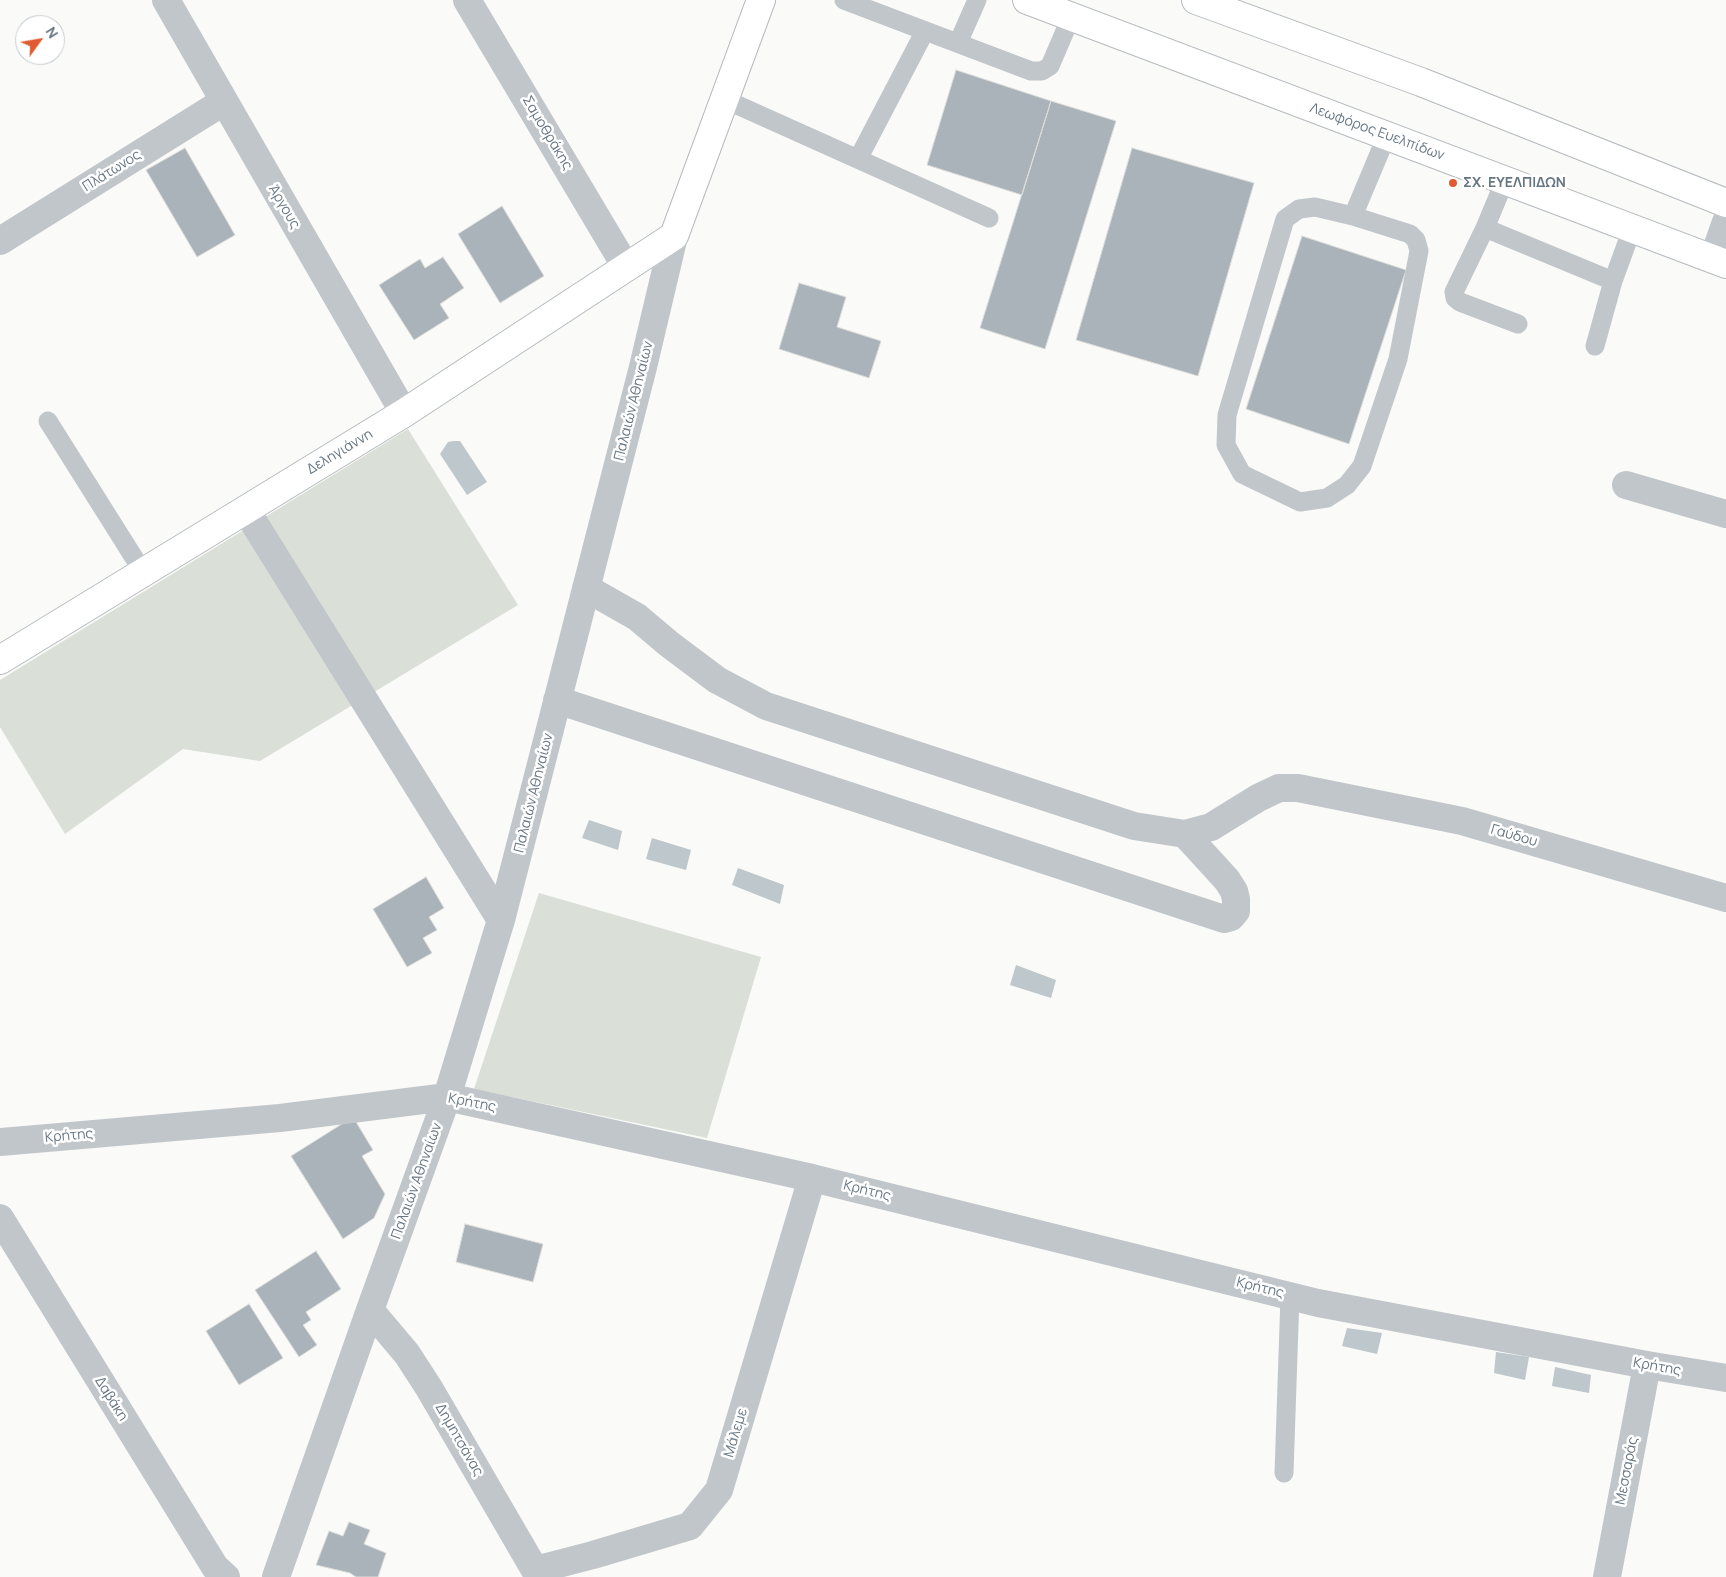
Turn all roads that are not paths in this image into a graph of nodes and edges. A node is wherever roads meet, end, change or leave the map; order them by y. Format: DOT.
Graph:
graph roads {
  1 [pos="166,0"];
  2 [pos="467,0"];
  3 [pos="761,0"];
  4 [pos="844,0"];
  5 [pos="977,0"];
  6 [pos="1027,0"];
  7 [pos="1196,0"];
  8 [pos="1071,16"];
  9 [pos="925,31"];
  10 [pos="958,43"];
  11 [pos="724,99"];
  12 [pos="223,102"];
  13 [pos="1387,135"];
  14 [pos="858,159"];
  15 [pos="1506,180"];
  16 [pos="1726,203"];
  17 [pos="1353,216"];
  18 [pos="989,218"];
  19 [pos="1726,222"];
  20 [pos="1485,228"];
  21 [pos="1632,229"];
  22 [pos="674,236"];
  23 [pos="0,241"];
  24 [pos="1719,262"];
  25 [pos="626,267"];
  26 [pos="1613,281"];
  27 [pos="1518,324"];
  28 [pos="1595,346"];
  29 [pos="404,413"];
  30 [pos="48,421"];
  31 [pos="1626,485"];
  32 [pos="246,510"];
  33 [pos="1726,514"];
  34 [pos="143,572"];
  35 [pos="586,588"];
  36 [pos="0,660"];
  37 [pos="557,700"];
  38 [pos="1185,834"];
  39 [pos="1726,898"];
  40 [pos="500,920"];
  41 [pos="447,1096"];
  42 [pos="0,1142"];
  43 [pos="812,1178"];
  44 [pos="0,1218"];
  45 [pos="7,1245"];
  46 [pos="1290,1296"];
  47 [pos="370,1310"];
  48 [pos="1647,1365"];
  49 [pos="1726,1378"];
  50 [pos="1284,1473"];
  51 [pos="537,1573"];
  52 [pos="226,1577"];
  53 [pos="276,1577"];
  54 [pos="1607,1577"];
  1 -- 12 [label="street, Άργους"];
  2 -- 25 [label="street, Σαμοθράκης"];
  3 -- 11 [label="main road, Παλαιών Αθηναίων"];
  4 -- 9 [label="lane"];
  5 -- 10 [label="lane"];
  6 -- 8 [label="main road, Λεωφόρος Ευελπίδων"];
  7 -- 16 [label="main road"];
  8 -- 10 [label="lane"];
  8 -- 13 [label="main road, Λεωφόρος Ευελπίδων"];
  9 -- 10 [label="lane"];
  9 -- 14 [label="lane"];
  11 -- 14 [label="lane"];
  11 -- 22 [label="main road, Παλαιών Αθηναίων"];
  12 -- 23 [label="street, Πλάτωνος"];
  12 -- 29 [label="street, Άργους"];
  13 -- 15 [label="main road, Λεωφόρος Ευελπίδων"];
  13 -- 17 [label="lane"];
  14 -- 18 [label="lane"];
  15 -- 20 [label="lane"];
  15 -- 21 [label="main road, Λεωφόρος Ευελπίδων"];
  17 -- 17 [label="lane"];
  19 -- 24 [label="street"];
  20 -- 26 [label="lane"];
  20 -- 27 [label="lane"];
  21 -- 24 [label="main road, Λεωφόρος Ευελπίδων"];
  21 -- 26 [label="lane"];
  22 -- 25 [label="main road, Δεληγιάννη"];
  22 -- 35 [label="street, Παλαιών Αθηναίων"];
  25 -- 29 [label="main road, Δεληγιάννη"];
  26 -- 28 [label="lane"];
  29 -- 32 [label="main road, Δεληγιάννη"];
  30 -- 34 [label="lane"];
  31 -- 33 [label="street"];
  32 -- 34 [label="main road, Δεληγιάννη"];
  32 -- 40 [label="street"];
  34 -- 36 [label="main road, Δεληγιάννη"];
  35 -- 37 [label="street, Παλαιών Αθηναίων"];
  35 -- 38 [label="street"];
  37 -- 38 [label="street"];
  37 -- 40 [label="street, Παλαιών Αθηναίων"];
  38 -- 39 [label="street, Γαύδου"];
  40 -- 41 [label="street, Παλαιών Αθηναίων"];
  41 -- 42 [label="street, Κρήτης"];
  41 -- 43 [label="street, Κρήτης"];
  41 -- 47 [label="street, Παλαιών Αθηναίων"];
  43 -- 46 [label="street, Κρήτης"];
  43 -- 51 [label="street, Μάλεμε"];
  44 -- 45 [label="street, Δαβάκη"];
  45 -- 52 [label="street, Δαβάκη"];
  46 -- 48 [label="street, Κρήτης"];
  46 -- 50 [label="lane"];
  47 -- 51 [label="street, Δημητσάνας"];
  47 -- 53 [label="street, Παλαιών Αθηναίων"];
  48 -- 49 [label="street, Κρήτης"];
  48 -- 54 [label="street, Μεσσαράς"];
}
